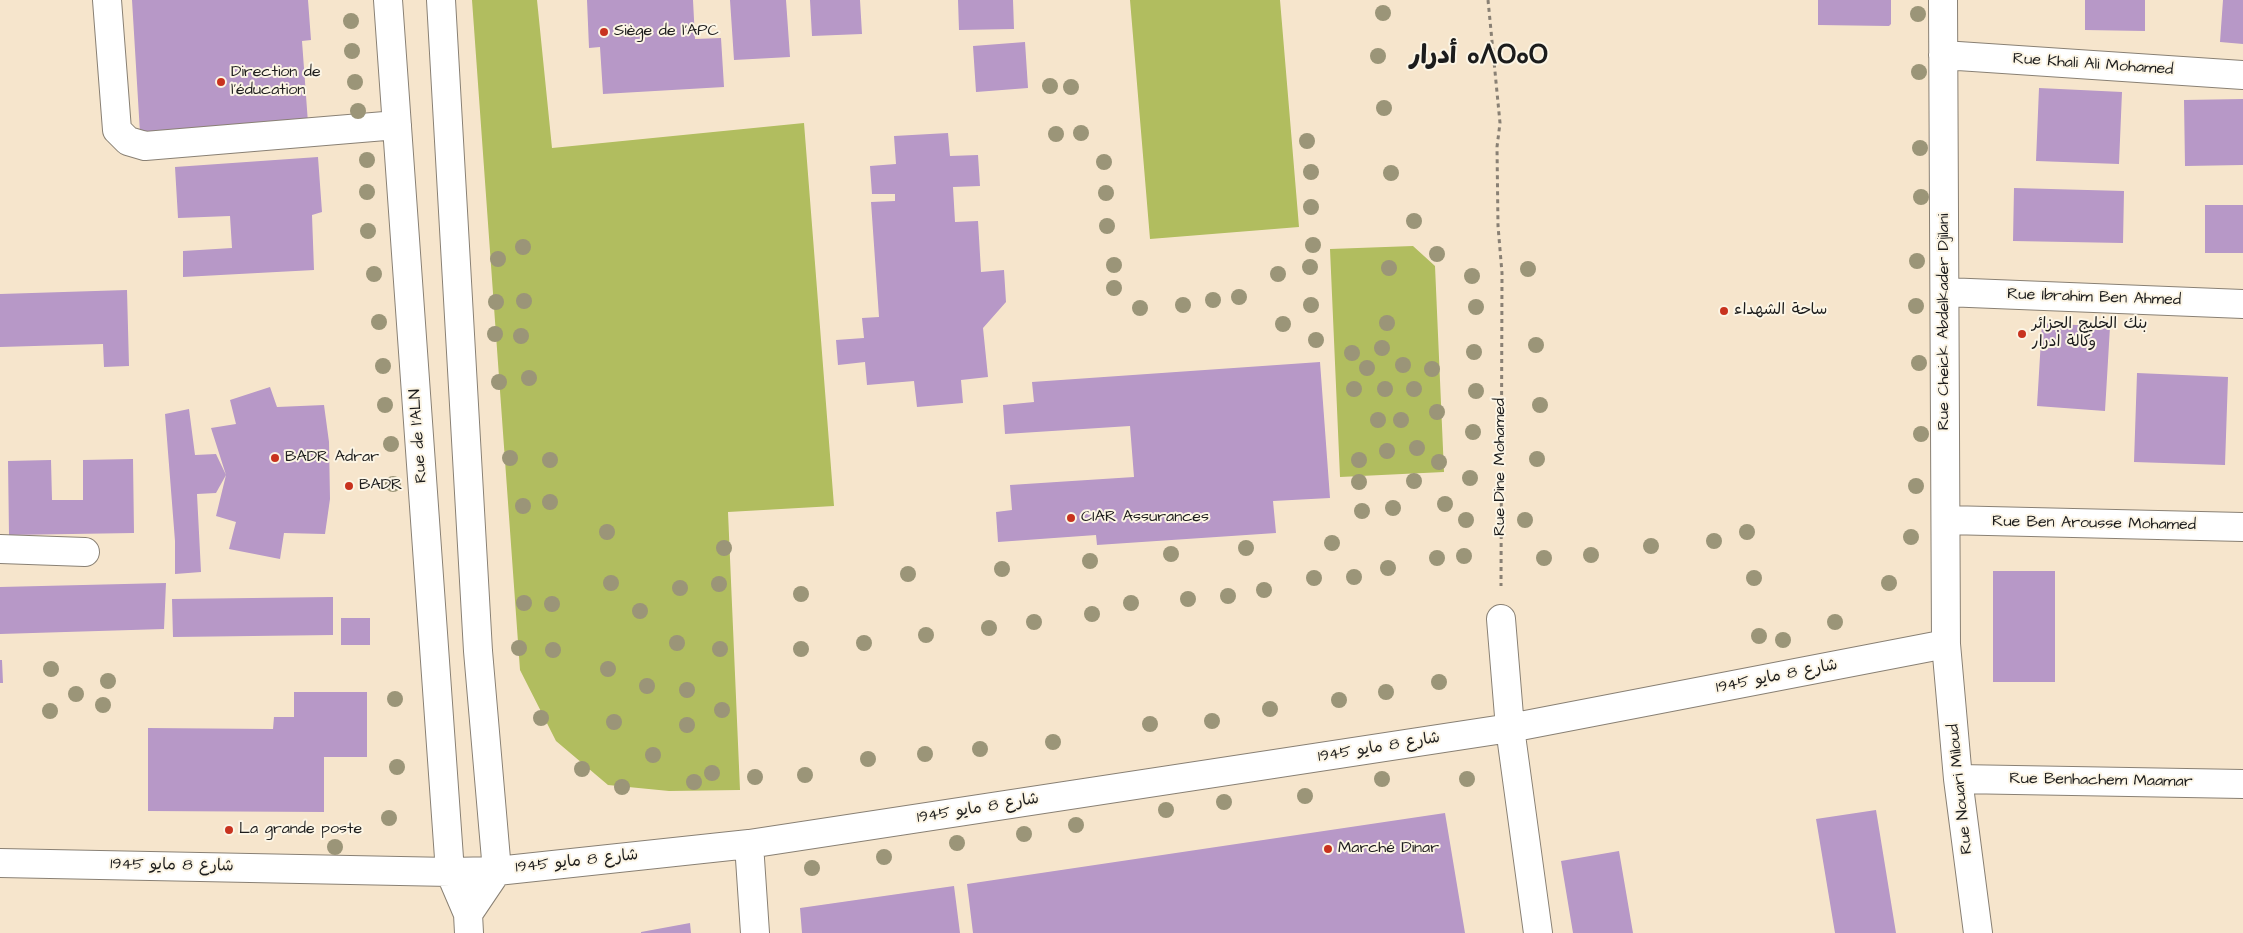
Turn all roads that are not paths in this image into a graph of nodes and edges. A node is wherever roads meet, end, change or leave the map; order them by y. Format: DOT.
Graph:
graph roads {
  1 [pos="106,0"];
  2 [pos="388,0"];
  3 [pos="441,0"];
  4 [pos="1943,0"];
  5 [pos="1943,55"];
  6 [pos="2243,75"];
  7 [pos="397,125"];
  8 [pos="1945,292"];
  9 [pos="2243,304"];
  10 [pos="1946,520"];
  11 [pos="2243,527"];
  12 [pos="0,549"];
  13 [pos="85,552"];
  14 [pos="1501,619"];
  15 [pos="1946,644"];
  16 [pos="1510,728"];
  17 [pos="1958,779"];
  18 [pos="2243,784"];
  19 [pos="749,844"];
  20 [pos="0,863"];
  21 [pos="497,871"];
  22 [pos="450,872"];
  23 [pos="469,924"];
  24 [pos="755,933"];
  25 [pos="1538,933"];
  26 [pos="1978,933"];
  1 -- 7 [label="street"];
  2 -- 7 [label="street, Rue de l'ALN"];
  3 -- 21 [label="street"];
  4 -- 5 [label="street, Rue Cheick Abdelkader Djilani"];
  5 -- 6 [label="street, Rue Khali Ali Mohamed"];
  5 -- 8 [label="street, Rue Cheick Abdelkader Djilani"];
  7 -- 22 [label="street, Rue de l'ALN"];
  8 -- 9 [label="street, Rue Ibrahim Ben Ahmed"];
  8 -- 10 [label="street, Rue Cheick Abdelkader Djilani"];
  10 -- 11 [label="street, Rue Ben Arousse Mohamed"];
  10 -- 15 [label="street, Rue Cheick Abdelkader Djilani"];
  12 -- 13 [label="street"];
  14 -- 16 [label="street"];
  15 -- 16 [label="street, شارع 8 مايو 1945"];
  15 -- 17 [label="street, Rue Nouari Miloud"];
  16 -- 19 [label="street, شارع 8 مايو 1945"];
  16 -- 25 [label="street"];
  17 -- 18 [label="street, Rue Benhachem Maamar"];
  17 -- 26 [label="street, Rue Nouari Miloud"];
  19 -- 21 [label="street, شارع 8 مايو 1945"];
  19 -- 24 [label="street"];
  20 -- 22 [label="street, شارع 8 مايو 1945"];
  21 -- 22 [label="street, شارع 8 مايو 1945"];
  21 -- 23 [label="street"];
  22 -- 23 [label="street, Rue de l'ALN"];
}
